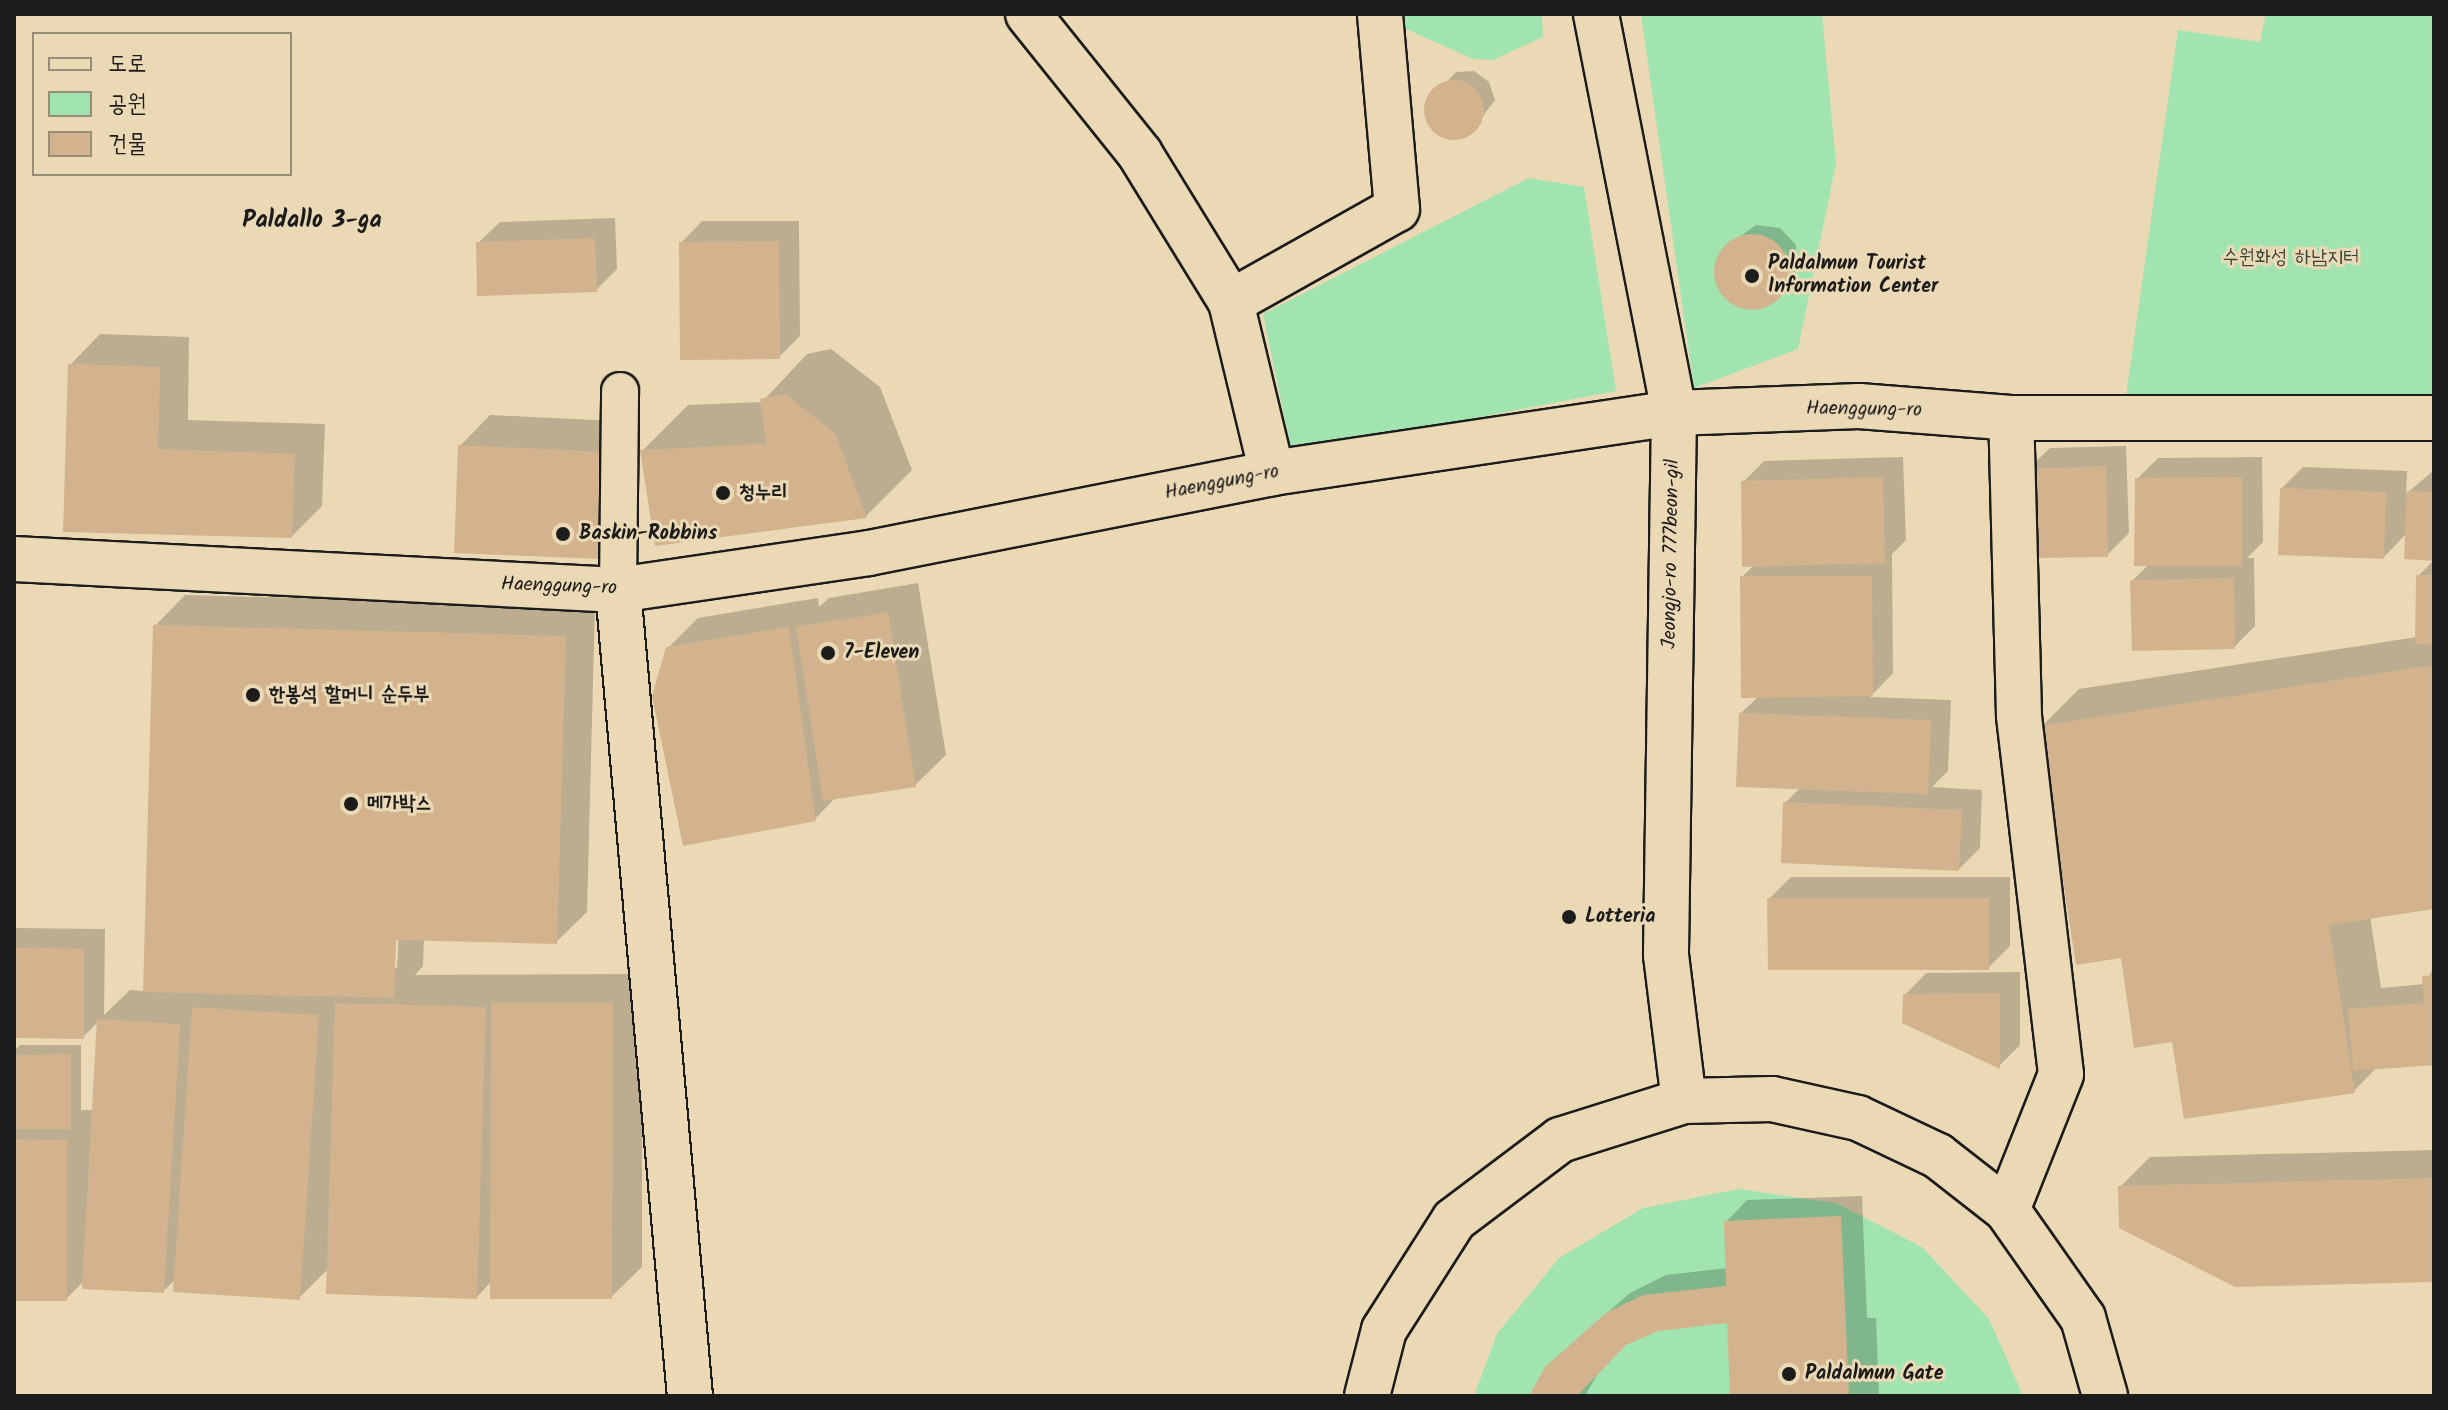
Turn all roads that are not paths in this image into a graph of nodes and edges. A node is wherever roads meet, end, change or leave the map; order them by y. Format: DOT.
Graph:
graph roads {
  1 [pos="1028,14"];
  2 [pos="1380,14"];
  3 [pos="1596,14"];
  4 [pos="1231,302"];
  5 [pos="620,391"];
  6 [pos="1674,413"];
  7 [pos="2011,418"];
  8 [pos="2434,418"];
  9 [pos="1272,473"];
  10 [pos="14,559"];
  11 [pos="618,590"];
  12 [pos="1684,1101"];
  13 [pos="2007,1210"];
  14 [pos="690,1396"];
  15 [pos="1367,1396"];
  16 [pos="2105,1396"];
  1 -- 4 [label="street"];
  2 -- 4 [label="street"];
  3 -- 6 [label="street, Jeongjo-ro 777beon-gil"];
  4 -- 9 [label="street"];
  5 -- 11 [label="lane"];
  6 -- 7 [label="street, Haenggung-ro"];
  6 -- 9 [label="street, Haenggung-ro"];
  6 -- 12 [label="street, Jeongjo-ro 777beon-gil"];
  7 -- 8 [label="street, Haenggung-ro"];
  7 -- 13 [label="street"];
  9 -- 11 [label="street, Haenggung-ro"];
  10 -- 11 [label="street, Haenggung-ro"];
  11 -- 14 [label="street"];
  12 -- 13 [label="street"];
  12 -- 15 [label="street"];
  13 -- 16 [label="street"];
}
